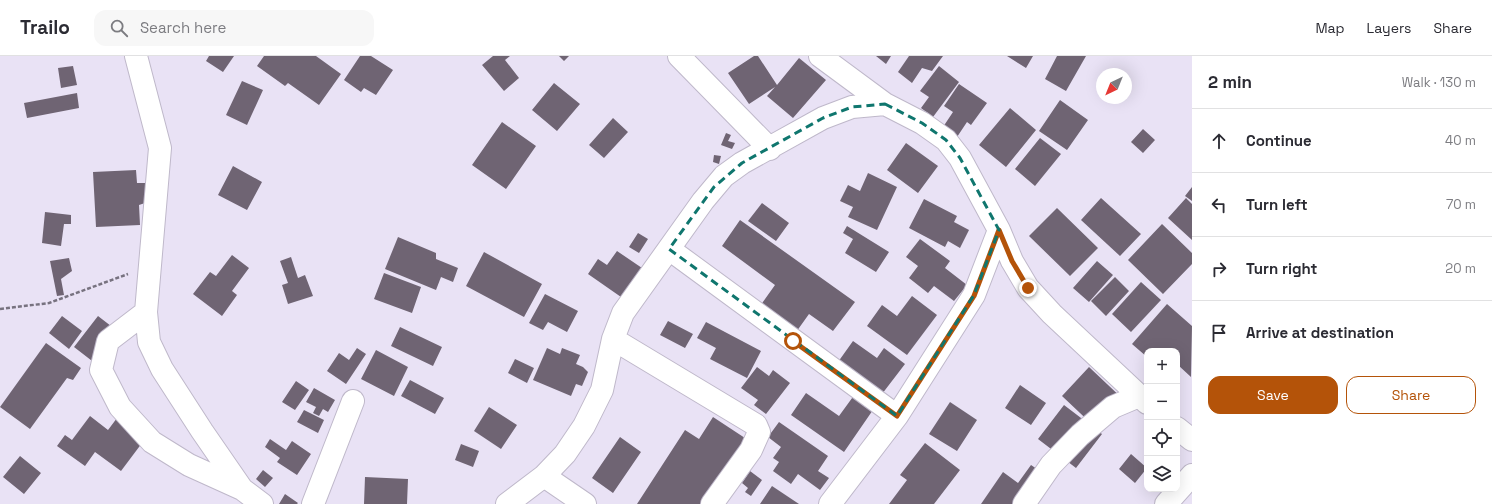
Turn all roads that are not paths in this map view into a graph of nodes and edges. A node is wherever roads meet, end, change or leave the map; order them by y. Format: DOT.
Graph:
graph roads {
  1 [pos="136,56"];
  2 [pos="678,56"];
  3 [pos="820,56"];
  4 [pos="885,104"];
  5 [pos="770,149"];
  6 [pos="999,230"];
  7 [pos="669,250"];
  8 [pos="146,312"];
  9 [pos="613,340"];
  10 [pos="1143,399"];
  11 [pos="353,401"];
  12 [pos="897,416"];
  13 [pos="1180,430"];
  14 [pos="1192,440"];
  15 [pos="1192,475"];
  16 [pos="544,476"];
  17 [pos="242,489"];
  18 [pos="262,504"];
  19 [pos="314,504"];
  20 [pos="507,504"];
  21 [pos="585,504"];
  22 [pos="712,504"];
  23 [pos="830,504"];
  24 [pos="1024,504"];
  25 [pos="1166,504"];
  1 -- 8 [label="street"];
  2 -- 5 [label="street"];
  3 -- 4 [label="street"];
  4 -- 5 [label="street"];
  4 -- 6 [label="street"];
  5 -- 7 [label="street"];
  6 -- 10 [label="street"];
  6 -- 12 [label="street"];
  7 -- 9 [label="street"];
  7 -- 12 [label="street"];
  8 -- 17 [label="street"];
  8 -- 17 [label="street"];
  9 -- 16 [label="street"];
  9 -- 22 [label="street"];
  10 -- 24 [label="street"];
  11 -- 19 [label="street"];
  12 -- 23 [label="street"];
  13 -- 14 [label="street"];
  15 -- 25 [label="street"];
  16 -- 20 [label="street"];
  16 -- 21 [label="street"];
  17 -- 18 [label="street"];
}
